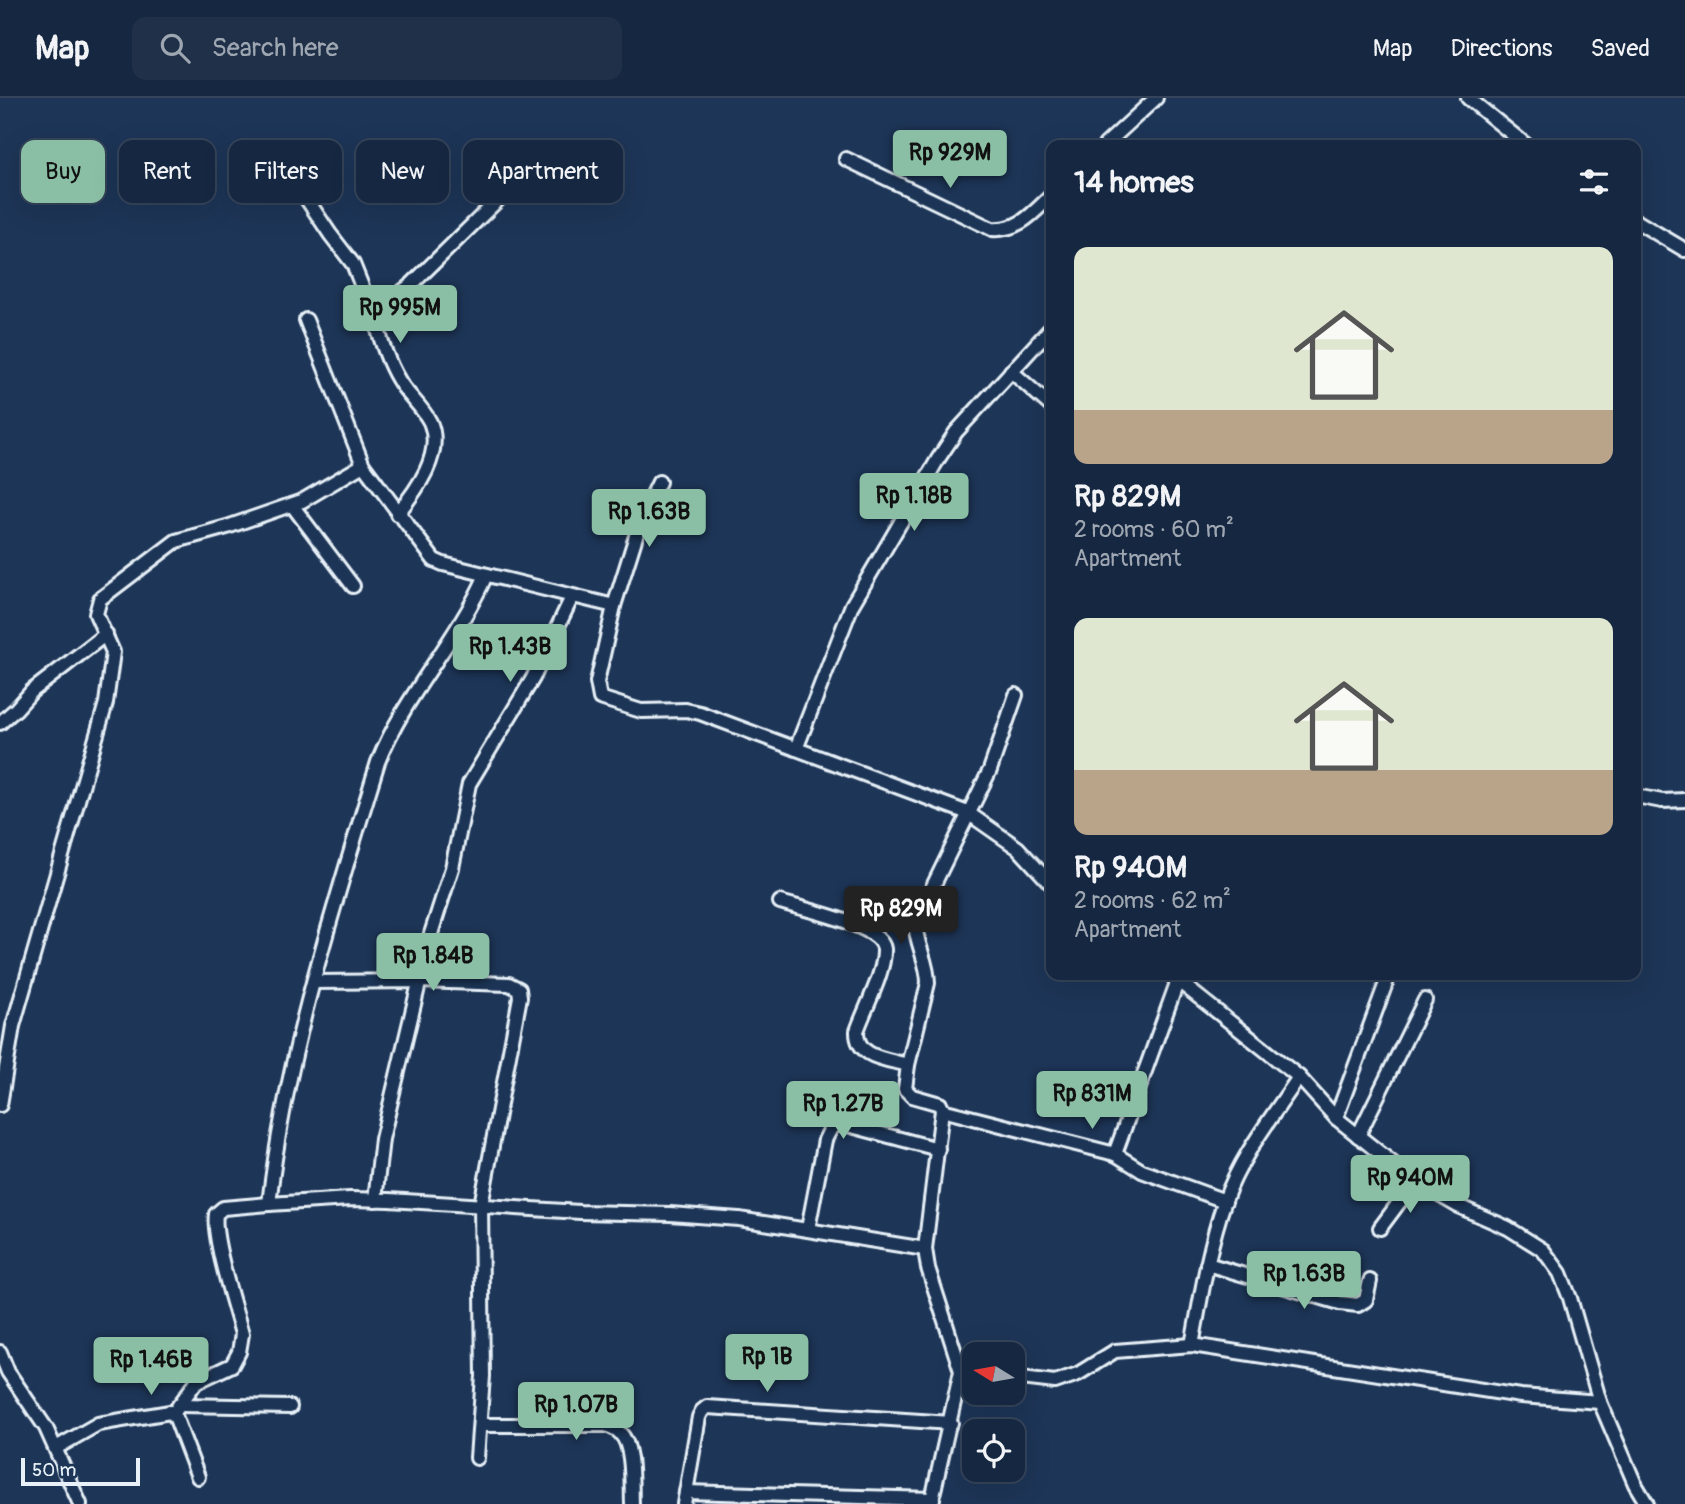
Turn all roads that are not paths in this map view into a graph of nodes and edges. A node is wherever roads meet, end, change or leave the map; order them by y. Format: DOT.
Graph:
graph roads {
  1 [pos="1156,98"];
  2 [pos="1468,98"];
  3 [pos="1110,140"];
  4 [pos="1520,140"];
  5 [pos="846,159"];
  6 [pos="1046,200"];
  7 [pos="310,203"];
  8 [pos="495,203"];
  9 [pos="1641,224"];
  10 [pos="1685,250"];
  11 [pos="373,314"];
  12 [pos="306,320"];
  13 [pos="1046,333"];
  14 [pos="1011,371"];
  15 [pos="1046,402"];
  16 [pos="363,465"];
  17 [pos="659,482"];
  18 [pos="292,505"];
  19 [pos="397,514"];
  20 [pos="486,575"];
  21 [pos="353,586"];
  22 [pos="572,597"];
  23 [pos="614,606"];
  24 [pos="106,634"];
  25 [pos="1016,695"];
  26 [pos="0,723"];
  27 [pos="796,749"];
  28 [pos="1641,797"];
  29 [pos="1685,800"];
  30 [pos="968,814"];
  31 [pos="1046,878"];
  32 [pos="780,902"];
  33 [pos="1174,980"];
  34 [pos="1179,980"];
  35 [pos="1386,980"];
  36 [pos="419,981"];
  37 [pos="314,982"];
  38 [pos="1424,1000"];
  39 [pos="6,1026"];
  40 [pos="908,1065"];
  41 [pos="1299,1077"];
  42 [pos="2,1082"];
  43 [pos="0,1105"];
  44 [pos="942,1110"];
  45 [pos="1336,1118"];
  46 [pos="1358,1136"];
  47 [pos="938,1149"];
  48 [pos="1115,1154"];
  49 [pos="1415,1181"];
  50 [pos="375,1200"];
  51 [pos="1224,1201"];
  52 [pos="269,1204"];
  53 [pos="481,1205"];
  54 [pos="1380,1228"];
  55 [pos="808,1229"];
  56 [pos="925,1249"];
  57 [pos="1207,1264"];
  58 [pos="1370,1281"];
  59 [pos="1192,1345"];
  60 [pos="0,1352"];
  61 [pos="962,1356"];
  62 [pos="1026,1379"];
  63 [pos="962,1390"];
  64 [pos="1600,1402"];
  65 [pos="290,1407"];
  66 [pos="176,1409"];
  67 [pos="951,1423"];
  68 [pos="481,1425"];
  69 [pos="56,1448"];
  70 [pos="477,1458"];
  71 [pos="198,1477"];
  72 [pos="685,1498"];
  73 [pos="932,1502"];
  74 [pos="80,1504"];
  75 [pos="632,1504"];
  76 [pos="1647,1504"];
  1 -- 3 [label="street"];
  2 -- 4 [label="street"];
  5 -- 6 [label="street"];
  7 -- 11 [label="street"];
  8 -- 11 [label="street"];
  9 -- 10 [label="street"];
  11 -- 19 [label="street"];
  12 -- 16 [label="street"];
  13 -- 14 [label="street"];
  14 -- 15 [label="street"];
  14 -- 27 [label="street"];
  16 -- 18 [label="street"];
  16 -- 19 [label="street"];
  17 -- 23 [label="street"];
  18 -- 21 [label="street"];
  18 -- 24 [label="street"];
  19 -- 20 [label="street"];
  20 -- 22 [label="street"];
  20 -- 37 [label="street"];
  22 -- 23 [label="street"];
  22 -- 36 [label="street"];
  23 -- 27 [label="street"];
  24 -- 26 [label="street"];
  24 -- 39 [label="street"];
  25 -- 30 [label="street"];
  27 -- 30 [label="street"];
  28 -- 29 [label="street"];
  30 -- 31 [label="street"];
  30 -- 40 [label="street"];
  32 -- 40 [label="street"];
  33 -- 48 [label="street"];
  34 -- 41 [label="street"];
  35 -- 45 [label="street"];
  36 -- 37 [label="street"];
  36 -- 50 [label="street"];
  36 -- 53 [label="street"];
  37 -- 52 [label="street"];
  38 -- 46 [label="street"];
  39 -- 42 [label="street"];
  40 -- 44 [label="street"];
  41 -- 45 [label="street"];
  41 -- 51 [label="street"];
  42 -- 43 [label="street"];
  44 -- 47 [label="street"];
  44 -- 48 [label="street"];
  45 -- 46 [label="street"];
  46 -- 49 [label="street"];
  47 -- 55 [label="street"];
  47 -- 56 [label="street"];
  48 -- 51 [label="street"];
  49 -- 54 [label="street"];
  49 -- 64 [label="street"];
  50 -- 52 [label="street"];
  50 -- 53 [label="street"];
  51 -- 57 [label="street"];
  52 -- 66 [label="street"];
  53 -- 55 [label="street"];
  53 -- 68 [label="street"];
  55 -- 56 [label="street"];
  56 -- 61 [label="street"];
  57 -- 58 [label="street"];
  57 -- 59 [label="street"];
  59 -- 62 [label="street"];
  59 -- 64 [label="street"];
  60 -- 69 [label="street"];
  63 -- 67 [label="street"];
  64 -- 76 [label="street"];
  65 -- 66 [label="street"];
  66 -- 69 [label="street"];
  66 -- 71 [label="street"];
  67 -- 72 [label="street"];
  67 -- 73 [label="street"];
  68 -- 70 [label="street"];
  68 -- 75 [label="street"];
  69 -- 74 [label="street"];
  72 -- 73 [label="street"];
}
